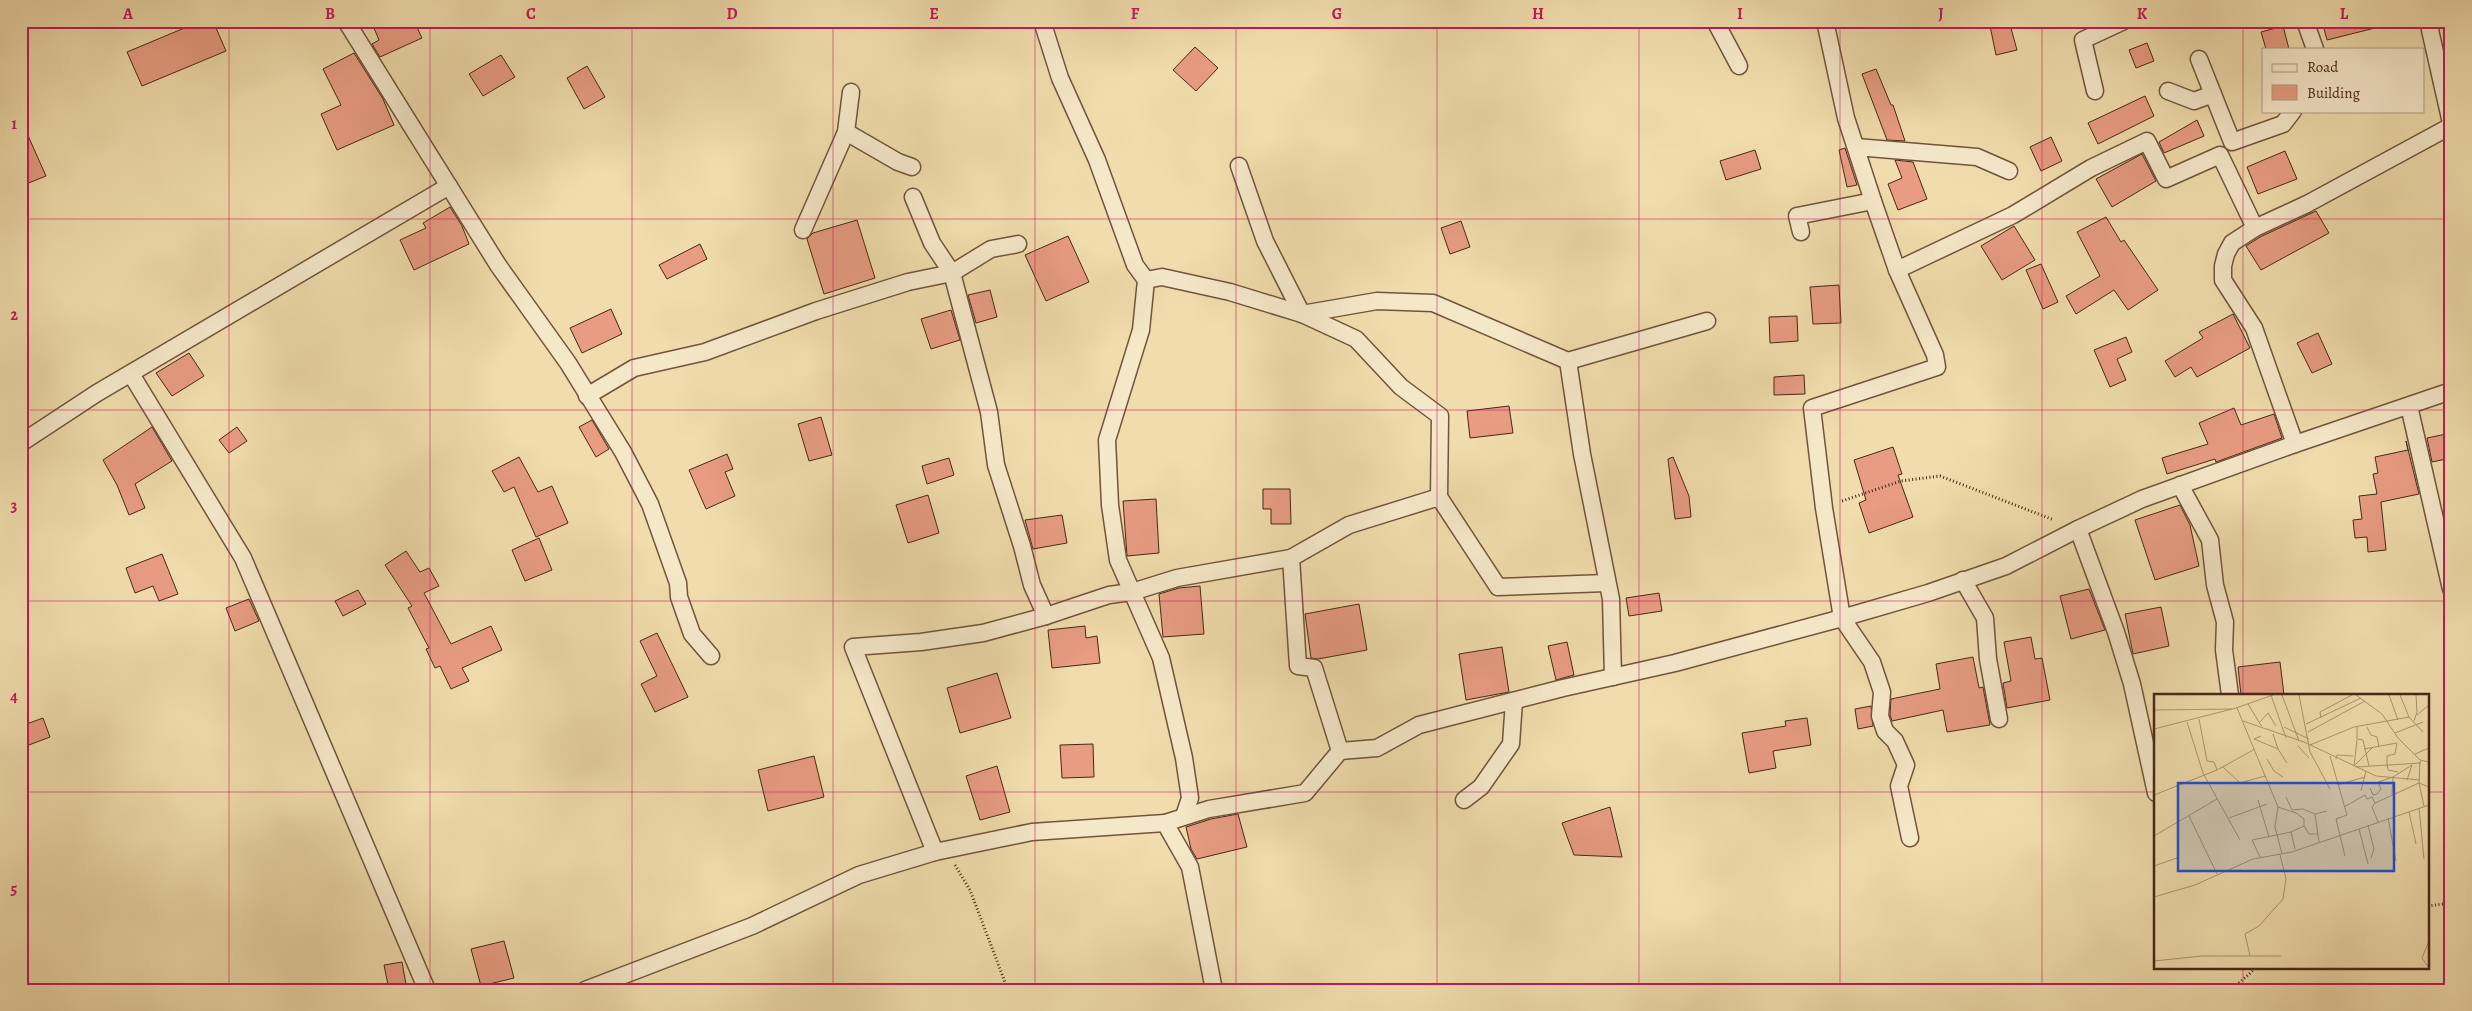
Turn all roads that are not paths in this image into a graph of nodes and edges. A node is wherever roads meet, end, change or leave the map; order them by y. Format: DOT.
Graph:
graph roads {
  1 [pos="346,21"];
  2 [pos="1042,21"];
  3 [pos="1715,21"];
  4 [pos="2124,21"];
  5 [pos="2306,21"];
  6 [pos="2433,21"];
  7 [pos="1830,22"];
  8 [pos="2314,48"];
  9 [pos="2199,58"];
  10 [pos="1739,66"];
  11 [pos="2095,91"];
  12 [pos="2168,91"];
  13 [pos="851,92"];
  14 [pos="2213,94"];
  15 [pos="2292,112"];
  16 [pos="2451,125"];
  17 [pos="846,132"];
  18 [pos="2232,142"];
  19 [pos="1856,147"];
  20 [pos="2220,155"];
  21 [pos="1239,166"];
  22 [pos="912,167"];
  23 [pos="2009,171"];
  24 [pos="450,186"];
  25 [pos="913,197"];
  26 [pos="1872,201"];
  27 [pos="2255,228"];
  28 [pos="803,230"];
  29 [pos="1801,232"];
  30 [pos="1018,244"];
  31 [pos="1897,270"];
  32 [pos="952,274"];
  33 [pos="1146,280"];
  34 [pos="1302,314"];
  35 [pos="1706,320"];
  36 [pos="1568,361"];
  37 [pos="131,374"];
  38 [pos="2451,391"];
  39 [pos="587,396"];
  40 [pos="2409,406"];
  41 [pos="21,443"];
  42 [pos="2295,444"];
  43 [pos="2180,485"];
  44 [pos="1440,497"];
  45 [pos="2078,528"];
  46 [pos="1291,558"];
  47 [pos="1963,580"];
  48 [pos="1606,582"];
  49 [pos="2451,589"];
  50 [pos="1132,592"];
  51 [pos="1046,616"];
  52 [pos="1842,618"];
  53 [pos="711,656"];
  54 [pos="1613,677"];
  55 [pos="2230,694"];
  56 [pos="1514,701"];
  57 [pos="1999,719"];
  58 [pos="1340,751"];
  59 [pos="2154,784"];
  60 [pos="1464,800"];
  61 [pos="1184,816"];
  62 [pos="1165,822"];
  63 [pos="1910,838"];
  64 [pos="940,851"];
  65 [pos="427,990"];
  66 [pos="585,990"];
  67 [pos="1214,990"];
  1 -- 24 [label="street"];
  2 -- 33 [label="street"];
  3 -- 10 [label="street"];
  4 -- 11 [label="street"];
  5 -- 8 [label="street"];
  6 -- 16 [label="street"];
  7 -- 19 [label="street"];
  9 -- 14 [label="street"];
  12 -- 14 [label="street"];
  13 -- 17 [label="street"];
  14 -- 18 [label="street"];
  15 -- 18 [label="street"];
  16 -- 27 [label="street"];
  17 -- 22 [label="street"];
  17 -- 28 [label="street"];
  18 -- 20 [label="street"];
  19 -- 23 [label="street"];
  19 -- 26 [label="street"];
  20 -- 27 [label="street"];
  20 -- 31 [label="street"];
  21 -- 34 [label="street"];
  24 -- 37 [label="street"];
  24 -- 39 [label="street"];
  25 -- 32 [label="street"];
  26 -- 29 [label="street"];
  26 -- 31 [label="street"];
  27 -- 42 [label="street"];
  30 -- 32 [label="street"];
  31 -- 52 [label="street"];
  32 -- 39 [label="street"];
  32 -- 51 [label="street"];
  33 -- 34 [label="street"];
  33 -- 50 [label="street"];
  34 -- 36 [label="street"];
  34 -- 44 [label="street"];
  35 -- 36 [label="street"];
  36 -- 48 [label="street"];
  37 -- 41 [label="street"];
  37 -- 65 [label="street"];
  38 -- 40 [label="street"];
  39 -- 53 [label="street"];
  40 -- 42 [label="street"];
  40 -- 49 [label="street"];
  42 -- 43 [label="street"];
  43 -- 45 [label="street"];
  43 -- 55 [label="street"];
  44 -- 46 [label="street"];
  44 -- 48 [label="street"];
  45 -- 47 [label="street"];
  45 -- 59 [label="street"];
  46 -- 50 [label="street"];
  46 -- 58 [label="street"];
  47 -- 52 [label="street"];
  47 -- 57 [label="street"];
  48 -- 54 [label="street"];
  50 -- 51 [label="street"];
  50 -- 61 [label="street"];
  51 -- 64 [label="street"];
  52 -- 54 [label="street"];
  52 -- 63 [label="street"];
  54 -- 56 [label="street"];
  56 -- 58 [label="street"];
  56 -- 60 [label="street"];
  58 -- 61 [label="street"];
  61 -- 62 [label="street"];
  62 -- 64 [label="street"];
  62 -- 67 [label="street"];
  64 -- 66 [label="street"];
}
